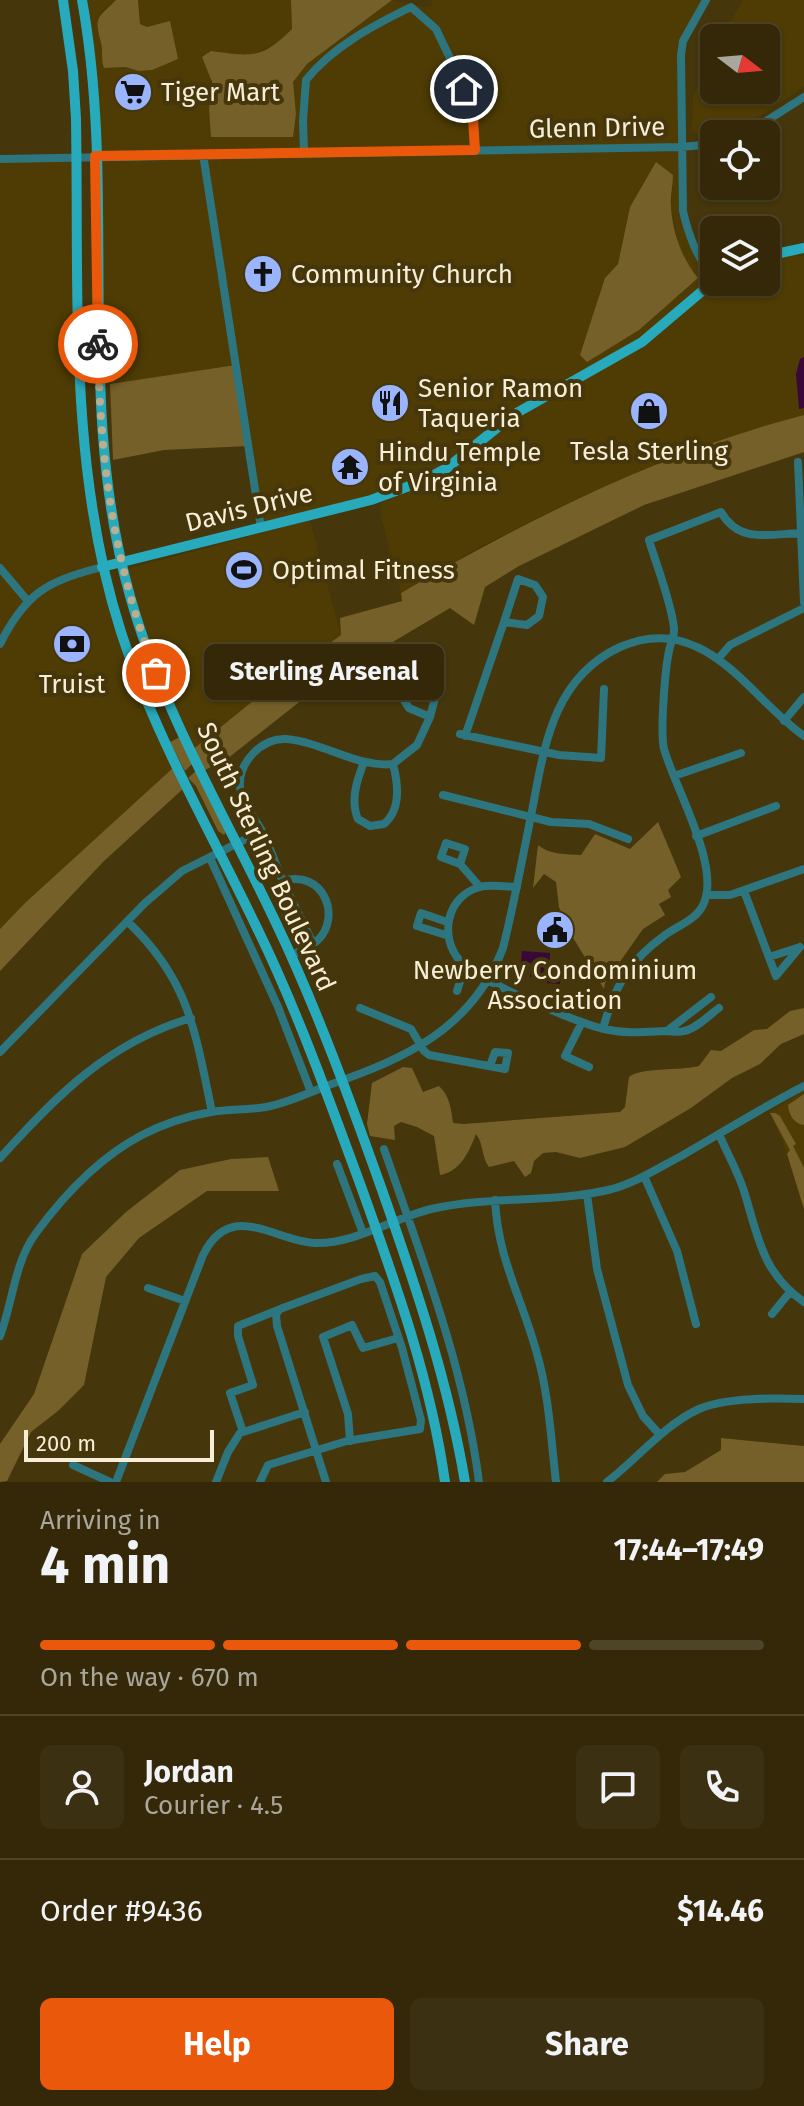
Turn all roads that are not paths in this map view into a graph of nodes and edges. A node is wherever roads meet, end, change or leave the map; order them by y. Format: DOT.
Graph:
graph roads {
  1 [pos="63,0"];
  2 [pos="82,0"];
  3 [pos="706,0"];
  4 [pos="804,97"];
  5 [pos="768,120"];
  6 [pos="700,145"];
  7 [pos="681,147"];
  8 [pos="475,150"];
  9 [pos="304,152"];
  10 [pos="203,154"];
  11 [pos="77,156"];
  12 [pos="95,156"];
  13 [pos="0,159"];
  14 [pos="804,248"];
  15 [pos="780,253"];
  16 [pos="700,260"];
  17 [pos="700,293"];
  18 [pos="798,462"];
  19 [pos="261,528"];
  20 [pos="801,533"];
  21 [pos="121,562"];
  22 [pos="102,567"];
  23 [pos="0,568"];
  24 [pos="27,600"];
  25 [pos="804,605"];
  26 [pos="504,622"];
  27 [pos="672,639"];
  28 [pos="0,644"];
  29 [pos="718,659"];
  30 [pos="604,689"];
  31 [pos="804,697"];
  32 [pos="430,717"];
  33 [pos="784,721"];
  34 [pos="804,736"];
  35 [pos="542,752"];
  36 [pos="741,753"];
  37 [pos="364,762"];
  38 [pos="393,764"];
  39 [pos="674,776"];
  40 [pos="443,795"];
  41 [pos="776,806"];
  42 [pos="530,818"];
  43 [pos="262,831"];
  44 [pos="696,836"];
  45 [pos="628,839"];
  46 [pos="238,843"];
  47 [pos="216,856"];
  48 [pos="460,864"];
  49 [pos="804,869"];
  50 [pos="283,881"];
  51 [pos="480,887"];
  52 [pos="517,887"];
  53 [pos="744,891"];
  54 [pos="707,895"];
  55 [pos="128,922"];
  56 [pos="447,922"];
  57 [pos="446,935"];
  58 [pos="313,943"];
  59 [pos="802,946"];
  60 [pos="291,956"];
  61 [pos="769,957"];
  62 [pos="465,966"];
  63 [pos="489,980"];
  64 [pos="457,991"];
  65 [pos="711,997"];
  66 [pos="360,1008"];
  67 [pos="719,1008"];
  68 [pos="191,1018"];
  69 [pos="582,1022"];
  70 [pos="603,1029"];
  71 [pos="667,1031"];
  72 [pos="420,1046"];
  73 [pos="0,1052"];
  74 [pos="490,1066"];
  75 [pos="589,1067"];
  76 [pos="342,1081"];
  77 [pos="804,1086"];
  78 [pos="325,1087"];
  79 [pos="311,1092"];
  80 [pos="212,1112"];
  81 [pos="719,1134"];
  82 [pos="384,1149"];
  83 [pos="0,1158"];
  84 [pos="337,1164"];
  85 [pos="644,1176"];
  86 [pos="587,1194"];
  87 [pos="495,1200"];
  88 [pos="408,1217"];
  89 [pos="393,1223"];
  90 [pos="376,1228"];
  91 [pos="363,1233"];
  92 [pos="148,1288"];
  93 [pos="790,1292"];
  94 [pos="185,1301"];
  95 [pos="804,1302"];
  96 [pos="279,1310"];
  97 [pos="772,1314"];
  98 [pos="696,1324"];
  99 [pos="0,1336"];
  100 [pos="398,1338"];
  101 [pos="804,1399"];
  102 [pos="305,1412"];
  103 [pos="243,1432"];
  104 [pos="660,1435"];
  105 [pos="350,1441"];
  106 [pos="316,1450"];
  107 [pos="73,1465"];
  108 [pos="110,1482"];
  109 [pos="116,1482"];
  110 [pos="216,1482"];
  111 [pos="260,1482"];
  112 [pos="326,1482"];
  113 [pos="445,1482"];
  114 [pos="465,1482"];
  115 [pos="479,1482"];
  116 [pos="556,1482"];
  117 [pos="607,1482"];
  1 -- 11 [label="main road, South Sterling Boulevard"];
  2 -- 12 [label="main road, South Sterling Boulevard"];
  3 -- 7 [label="street"];
  4 -- 5 [label="street"];
  6 -- 7 [label="street, Glenn Drive"];
  7 -- 8 [label="street, Glenn Drive"];
  7 -- 16 [label="street"];
  8 -- 9 [label="street, Glenn Drive"];
  8 -- 9 [label="street"];
  9 -- 10 [label="street, Glenn Drive"];
  10 -- 12 [label="street, Glenn Drive"];
  10 -- 19 [label="street"];
  11 -- 12 [label="street, Glenn Drive"];
  11 -- 13 [label="street, Glenn Drive"];
  11 -- 22 [label="main road, South Sterling Boulevard"];
  12 -- 21 [label="main road, South Sterling Boulevard"];
  14 -- 15 [label="main road"];
  17 -- 19 [label="main road, Davis Drive"];
  18 -- 20 [label="street"];
  19 -- 21 [label="main road, Davis Drive"];
  20 -- 25 [label="street"];
  20 -- 27 [label="street"];
  21 -- 22 [label="main road, Davis Drive"];
  21 -- 46 [label="main road, South Sterling Boulevard"];
  22 -- 24 [label="street, Davis Drive"];
  22 -- 47 [label="main road, South Sterling Boulevard"];
  23 -- 24 [label="street"];
  24 -- 28 [label="street, Davis Drive"];
  25 -- 29 [label="street"];
  26 -- 26 [label="street"];
  26 -- 35 [label="street"];
  27 -- 29 [label="street"];
  27 -- 35 [label="street"];
  27 -- 39 [label="street"];
  29 -- 33 [label="street"];
  30 -- 35 [label="street"];
  31 -- 33 [label="street"];
  32 -- 32 [label="street"];
  32 -- 38 [label="street"];
  33 -- 34 [label="street"];
  35 -- 42 [label="street"];
  36 -- 39 [label="street"];
  37 -- 38 [label="street"];
  37 -- 38 [label="street"];
  37 -- 43 [label="street"];
  39 -- 44 [label="street"];
  40 -- 42 [label="street"];
  41 -- 44 [label="street"];
  42 -- 45 [label="street"];
  42 -- 52 [label="street"];
  43 -- 46 [label="street"];
  43 -- 50 [label="street"];
  44 -- 54 [label="street"];
  46 -- 47 [label="street"];
  46 -- 60 [label="main road, South Sterling Boulevard"];
  47 -- 55 [label="street"];
  47 -- 78 [label="main road, South Sterling Boulevard"];
  47 -- 79 [label="street"];
  48 -- 51 [label="street"];
  49 -- 53 [label="street"];
  50 -- 58 [label="street"];
  50 -- 58 [label="street"];
  51 -- 52 [label="street"];
  51 -- 56 [label="street"];
  52 -- 63 [label="street"];
  53 -- 54 [label="street"];
  53 -- 61 [label="street"];
  54 -- 70 [label="street"];
  55 -- 68 [label="street"];
  55 -- 73 [label="street"];
  56 -- 57 [label="street"];
  56 -- 57 [label="street"];
  57 -- 62 [label="street"];
  58 -- 60 [label="street"];
  59 -- 61 [label="street"];
  59 -- 61 [label="street"];
  60 -- 76 [label="main road, South Sterling Boulevard"];
  62 -- 63 [label="street"];
  62 -- 64 [label="street"];
  63 -- 69 [label="street"];
  63 -- 72 [label="street"];
  65 -- 71 [label="street"];
  66 -- 72 [label="street"];
  67 -- 71 [label="street"];
  68 -- 80 [label="street"];
  68 -- 83 [label="street"];
  69 -- 70 [label="street"];
  69 -- 75 [label="street"];
  70 -- 71 [label="street"];
  72 -- 74 [label="street"];
  72 -- 76 [label="street"];
  76 -- 78 [label="street"];
  76 -- 89 [label="main road, South Sterling Boulevard"];
  77 -- 81 [label="street"];
  78 -- 79 [label="street"];
  78 -- 90 [label="main road, South Sterling Boulevard"];
  79 -- 80 [label="street"];
  80 -- 99 [label="street"];
  81 -- 85 [label="street"];
  81 -- 93 [label="street"];
  82 -- 88 [label="street"];
  84 -- 91 [label="street"];
  85 -- 86 [label="street"];
  85 -- 98 [label="street"];
  86 -- 87 [label="street"];
  86 -- 104 [label="street"];
  87 -- 88 [label="street"];
  87 -- 116 [label="street"];
  88 -- 89 [label="street"];
  88 -- 115 [label="street"];
  89 -- 90 [label="street"];
  89 -- 114 [label="main road, South Sterling Boulevard"];
  90 -- 91 [label="street"];
  90 -- 113 [label="main road, South Sterling Boulevard"];
  91 -- 94 [label="street"];
  92 -- 94 [label="street"];
  93 -- 95 [label="street"];
  93 -- 97 [label="street"];
  94 -- 109 [label="street"];
  96 -- 100 [label="street"];
  96 -- 102 [label="street"];
  96 -- 103 [label="street"];
  100 -- 105 [label="street"];
  100 -- 105 [label="street"];
  101 -- 104 [label="street"];
  102 -- 103 [label="street"];
  102 -- 106 [label="street"];
  103 -- 110 [label="street"];
  104 -- 117 [label="street"];
  105 -- 106 [label="street"];
  106 -- 111 [label="street"];
  106 -- 112 [label="street"];
  107 -- 108 [label="street"];
}
